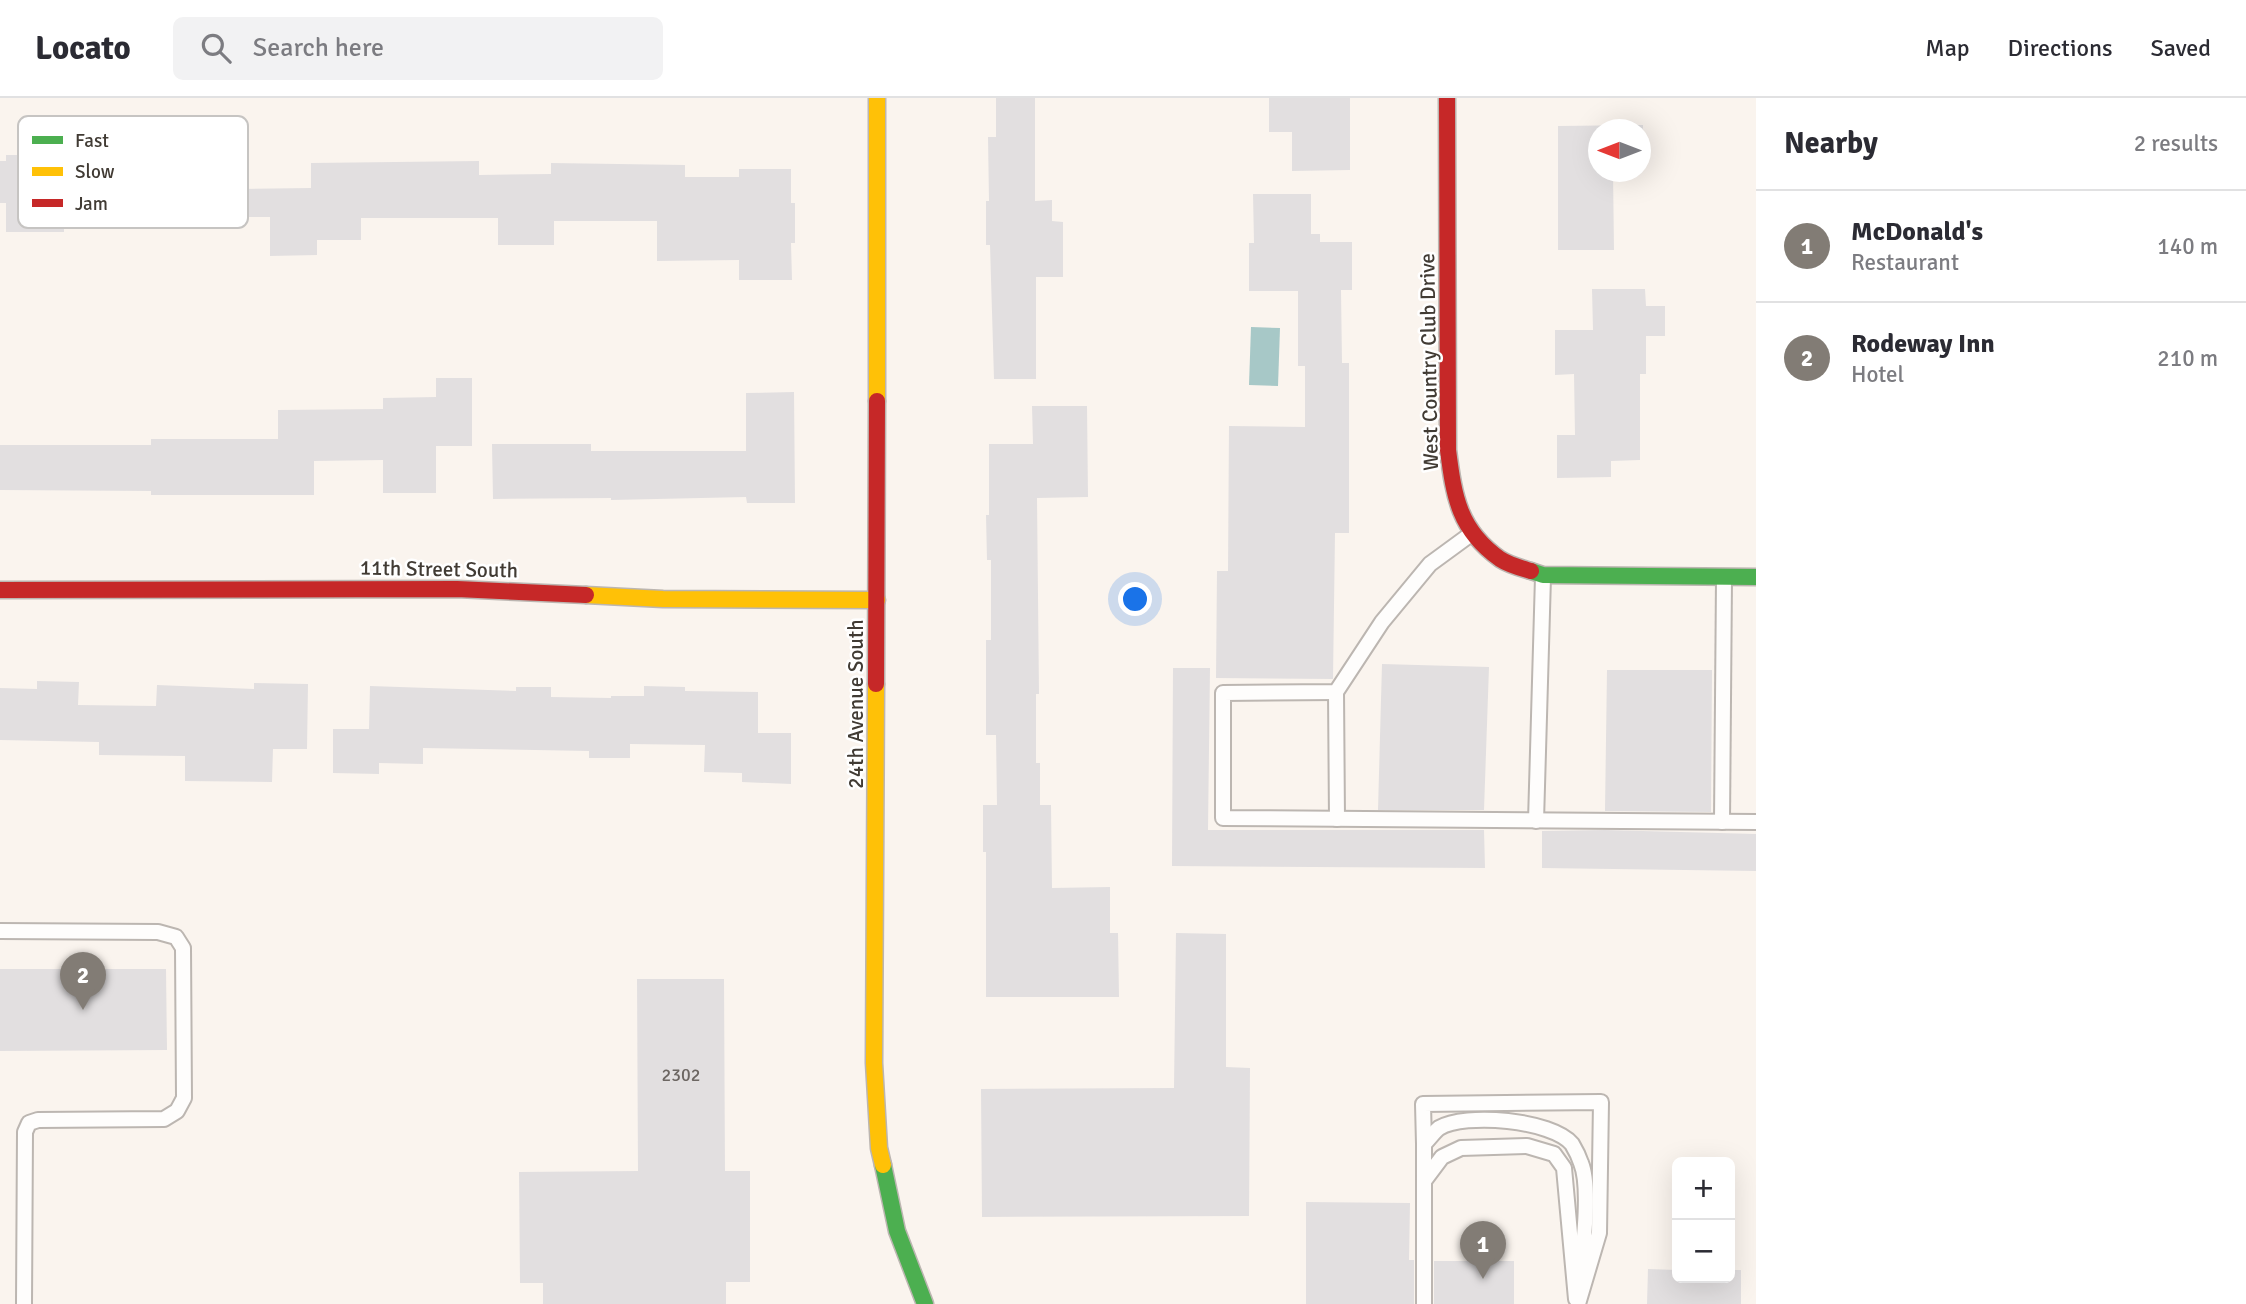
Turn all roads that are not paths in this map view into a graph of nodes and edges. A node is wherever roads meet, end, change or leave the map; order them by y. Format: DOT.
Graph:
graph roads {
  1 [pos="877,98"];
  2 [pos="1447,98"];
  3 [pos="1472,533"];
  4 [pos="1544,575"];
  5 [pos="1724,577"];
  6 [pos="1756,578"];
  7 [pos="0,590"];
  8 [pos="877,600"];
  9 [pos="1336,692"];
  10 [pos="1337,819"];
  11 [pos="1536,821"];
  12 [pos="1722,822"];
  13 [pos="1756,822"];
  14 [pos="0,931"];
  15 [pos="1424,1144"];
  16 [pos="1424,1181"];
  17 [pos="24,1304"];
  18 [pos="925,1304"];
  19 [pos="1424,1304"];
  20 [pos="1577,1304"];
  1 -- 8 [label="street, 24th Avenue South"];
  2 -- 3 [label="street, West Country Club Drive"];
  3 -- 4 [label="street, West Country Club Drive"];
  3 -- 9 [label="lane"];
  4 -- 5 [label="street, West Country Club Drive"];
  4 -- 11 [label="lane"];
  5 -- 6 [label="street, West Country Club Drive"];
  5 -- 12 [label="lane"];
  7 -- 8 [label="street, 11th Street South"];
  8 -- 18 [label="street, 24th Avenue South"];
  9 -- 10 [label="lane"];
  9 -- 10 [label="lane"];
  10 -- 11 [label="lane"];
  11 -- 12 [label="lane"];
  12 -- 13 [label="lane"];
  14 -- 17 [label="lane"];
  15 -- 16 [label="lane"];
  15 -- 20 [label="lane"];
  15 -- 20 [label="lane"];
  16 -- 19 [label="lane"];
  16 -- 20 [label="lane"];
}
